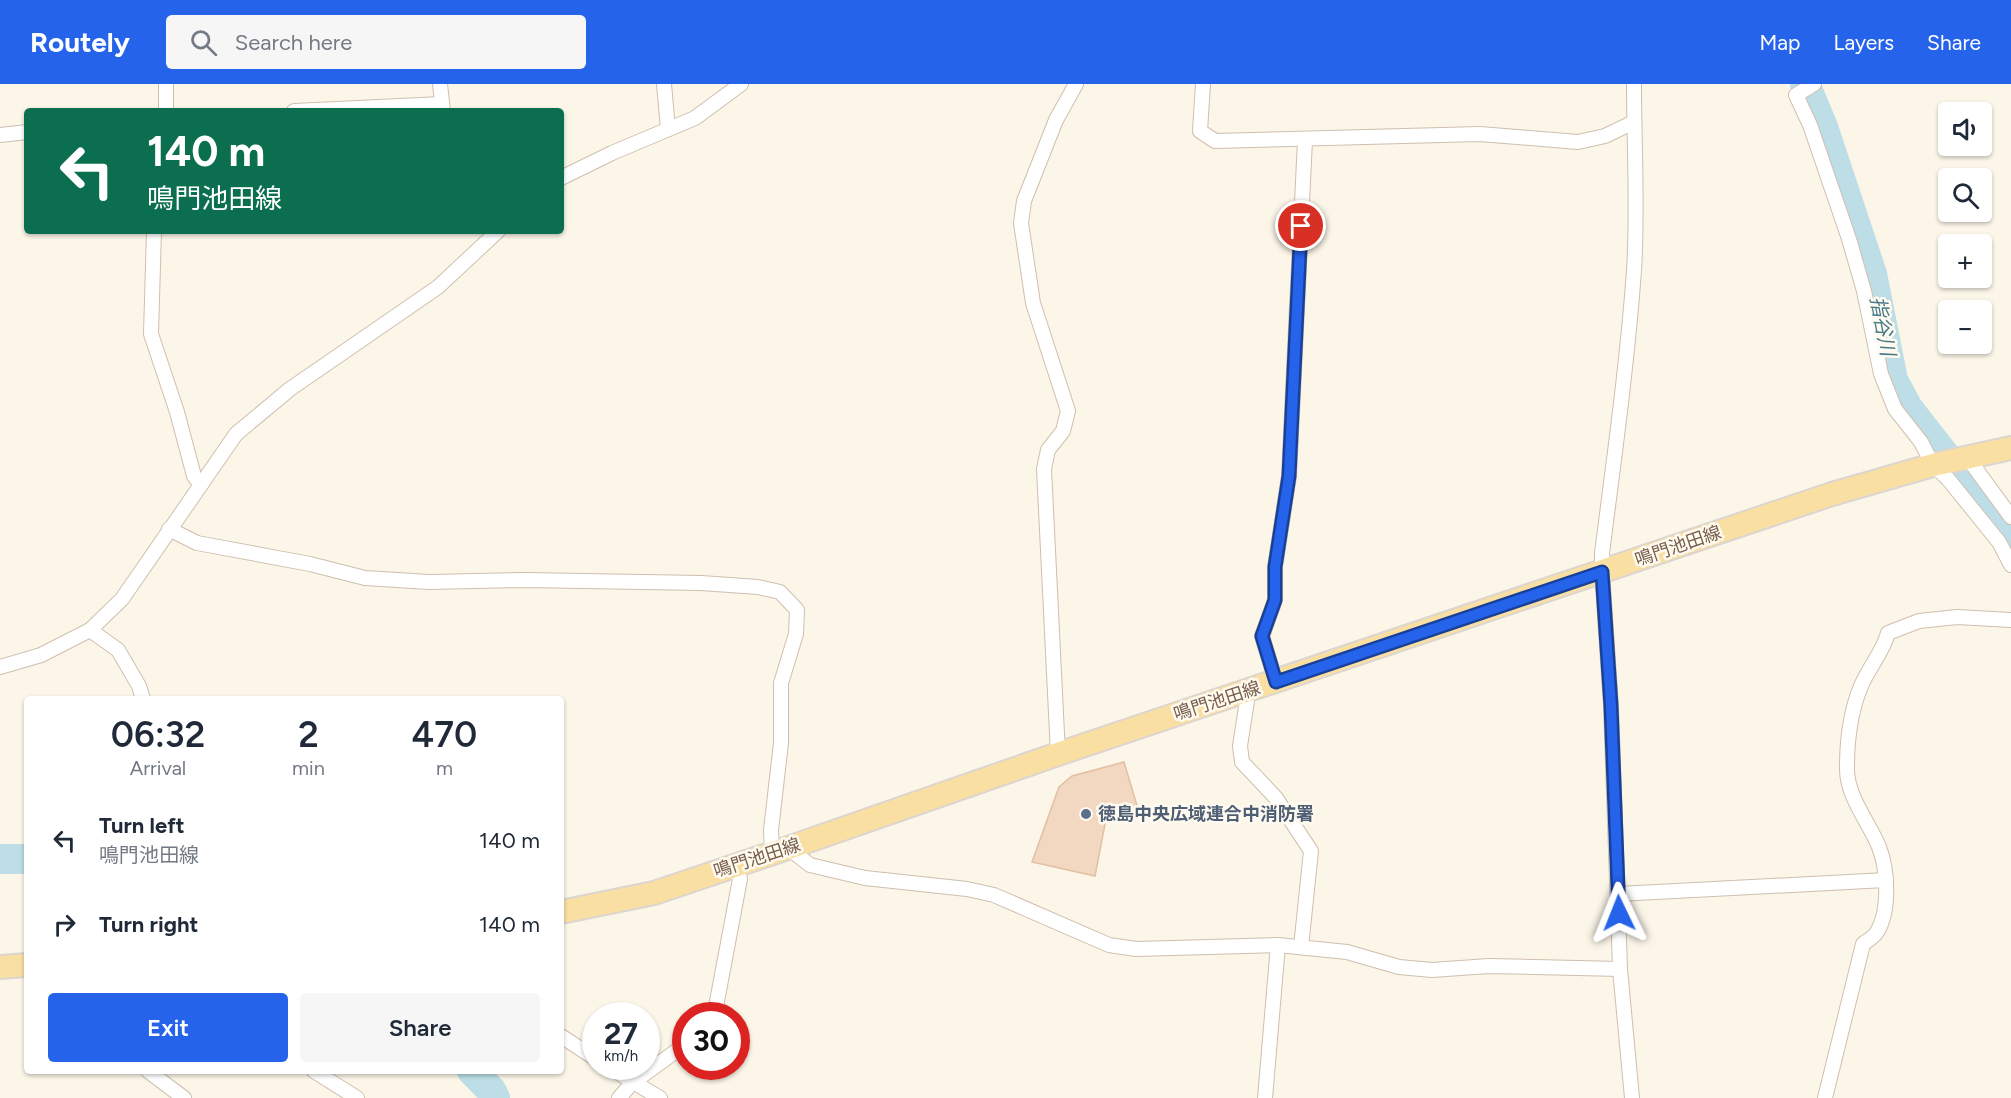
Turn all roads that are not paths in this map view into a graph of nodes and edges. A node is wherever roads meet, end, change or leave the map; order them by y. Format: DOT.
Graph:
graph roads {
  1 [pos="166,84"];
  2 [pos="440,84"];
  3 [pos="664,84"];
  4 [pos="741,84"];
  5 [pos="1076,84"];
  6 [pos="1203,84"];
  7 [pos="1634,84"];
  8 [pos="1814,84"];
  9 [pos="166,108"];
  10 [pos="442,108"];
  11 [pos="1634,122"];
  12 [pos="668,129"];
  13 [pos="24,132"];
  14 [pos="0,135"];
  15 [pos="1305,140"];
  16 [pos="564,177"];
  17 [pos="154,234"];
  18 [pos="490,234"];
  19 [pos="2011,448"];
  20 [pos="1950,461"];
  21 [pos="201,485"];
  22 [pos="2011,518"];
  23 [pos="169,530"];
  24 [pos="2011,565"];
  25 [pos="1602,572"];
  26 [pos="2011,620"];
  27 [pos="90,630"];
  28 [pos="0,667"];
  29 [pos="1276,682"];
  30 [pos="1247,691"];
  31 [pos="142,696"];
  32 [pos="1058,754"];
  33 [pos="780,851"];
  34 [pos="736,865"];
  35 [pos="1886,880"];
  36 [pos="1618,894"];
  37 [pos="564,911"];
  38 [pos="1278,945"];
  39 [pos="1301,946"];
  40 [pos="24,965"];
  41 [pos="0,967"];
  42 [pos="1620,969"];
  43 [pos="717,1002"];
  44 [pos="564,1038"];
  45 [pos="582,1050"];
  46 [pos="672,1054"];
  47 [pos="152,1074"];
  48 [pos="319,1074"];
  49 [pos="628,1080"];
  50 [pos="632,1083"];
  51 [pos="184,1098"];
  52 [pos="357,1098"];
  53 [pos="619,1098"];
  54 [pos="660,1098"];
  55 [pos="1265,1098"];
  56 [pos="1632,1098"];
  57 [pos="1825,1098"];
  1 -- 9 [label="street"];
  2 -- 10 [label="street"];
  3 -- 12 [label="street"];
  4 -- 12 [label="street"];
  5 -- 32 [label="street"];
  6 -- 15 [label="street"];
  7 -- 11 [label="street"];
  8 -- 20 [label="street"];
  11 -- 15 [label="street"];
  11 -- 25 [label="street"];
  12 -- 16 [label="street"];
  13 -- 14 [label="street"];
  15 -- 29 [label="street"];
  17 -- 21 [label="street"];
  18 -- 21 [label="street"];
  19 -- 20 [label="main road, 鳴門池田線"];
  20 -- 22 [label="street"];
  20 -- 24 [label="street"];
  20 -- 25 [label="main road, 鳴門池田線"];
  21 -- 23 [label="street"];
  23 -- 27 [label="street"];
  23 -- 33 [label="street"];
  25 -- 29 [label="main road, 鳴門池田線"];
  25 -- 36 [label="street"];
  26 -- 35 [label="street"];
  27 -- 28 [label="street"];
  27 -- 31 [label="street"];
  29 -- 30 [label="main road, 鳴門池田線"];
  30 -- 32 [label="main road, 鳴門池田線"];
  30 -- 39 [label="street"];
  32 -- 33 [label="main road, 鳴門池田線"];
  33 -- 34 [label="main road, 鳴門池田線"];
  33 -- 38 [label="street"];
  34 -- 37 [label="main road, 鳴門池田線"];
  34 -- 43 [label="street"];
  35 -- 36 [label="street"];
  35 -- 57 [label="street"];
  36 -- 42 [label="street"];
  38 -- 39 [label="street"];
  38 -- 55 [label="street"];
  39 -- 42 [label="street"];
  40 -- 41 [label="main road"];
  42 -- 56 [label="street"];
  44 -- 45 [label="street"];
  46 -- 50 [label="street"];
  47 -- 51 [label="street"];
  48 -- 52 [label="street"];
  49 -- 50 [label="street"];
  50 -- 53 [label="street"];
  50 -- 54 [label="street"];
}
